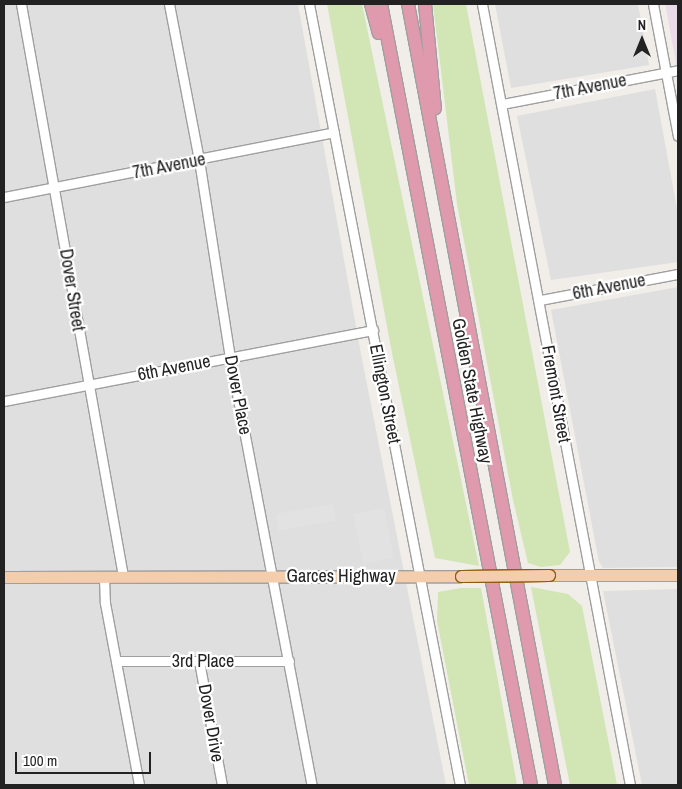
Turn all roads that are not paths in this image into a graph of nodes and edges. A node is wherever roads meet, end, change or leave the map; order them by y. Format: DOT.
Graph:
graph roads {
  1 [pos="21,4"];
  2 [pos="169,4"];
  3 [pos="309,4"];
  4 [pos="371,4"];
  5 [pos="381,4"];
  6 [pos="408,4"];
  7 [pos="425,4"];
  8 [pos="482,4"];
  9 [pos="653,4"];
  10 [pos="678,70"];
  11 [pos="666,72"];
  12 [pos="399,103"];
  13 [pos="502,104"];
  14 [pos="334,132"];
  15 [pos="678,136"];
  16 [pos="199,160"];
  17 [pos="440,174"];
  18 [pos="56,187"];
  19 [pos="4,197"];
  20 [pos="678,274"];
  21 [pos="540,300"];
  22 [pos="373,330"];
  23 [pos="230,357"];
  24 [pos="88,385"];
  25 [pos="4,400"];
  26 [pos="588,574"];
  27 [pos="678,575"];
  28 [pos="123,576"];
  29 [pos="422,576"];
  30 [pos="4,577"];
  31 [pos="104,577"];
  32 [pos="273,577"];
  33 [pos="116,661"];
  34 [pos="199,661"];
  35 [pos="289,661"];
  36 [pos="139,785"];
  37 [pos="222,785"];
  38 [pos="312,785"];
  39 [pos="460,785"];
  40 [pos="531,785"];
  41 [pos="555,785"];
  42 [pos="630,785"];
  1 -- 18 [label="street, Dover Street"];
  2 -- 16 [label="street, Dover Place"];
  3 -- 14 [label="street, Ellington Street"];
  4 -- 12 [label="highway"];
  5 -- 12 [label="highway, Golden State Highway"];
  6 -- 17 [label="highway, Golden State Highway"];
  7 -- 17 [label="highway"];
  8 -- 13 [label="street, Fremont Street"];
  9 -- 11 [label="street"];
  10 -- 11 [label="street, 7th Avenue"];
  11 -- 13 [label="street, 7th Avenue"];
  11 -- 15 [label="street"];
  12 -- 40 [label="highway, Golden State Highway"];
  13 -- 21 [label="street, Fremont Street"];
  14 -- 16 [label="street, 7th Avenue"];
  14 -- 22 [label="street, Ellington Street"];
  16 -- 18 [label="street, 7th Avenue"];
  16 -- 23 [label="street, Dover Place"];
  17 -- 41 [label="highway, Golden State Highway"];
  18 -- 19 [label="street, 7th Avenue"];
  18 -- 24 [label="street, Dover Street"];
  20 -- 21 [label="street, 6th Avenue"];
  21 -- 26 [label="street, Fremont Street"];
  22 -- 23 [label="street, 6th Avenue"];
  22 -- 29 [label="street, Ellington Street"];
  23 -- 24 [label="street, 6th Avenue"];
  23 -- 32 [label="street, Dover Place"];
  24 -- 25 [label="street, 6th Avenue"];
  24 -- 28 [label="street, Dover Street"];
  26 -- 27 [label="main road, Garces Highway"];
  26 -- 29 [label="main road, Garces Highway, bridge"];
  26 -- 42 [label="street, Fremont Street"];
  28 -- 31 [label="main road, Garces Highway"];
  28 -- 32 [label="main road, Garces Highway"];
  29 -- 32 [label="main road, Garces Highway"];
  29 -- 39 [label="street, Ellington Street"];
  30 -- 31 [label="main road, Garces Highway"];
  31 -- 33 [label="street"];
  32 -- 35 [label="street, Dover Place"];
  33 -- 34 [label="street, 3rd Place"];
  33 -- 36 [label="street"];
  34 -- 35 [label="street, 3rd Place"];
  34 -- 37 [label="street, Dover Drive"];
  35 -- 38 [label="street, Dover Place"];
}
